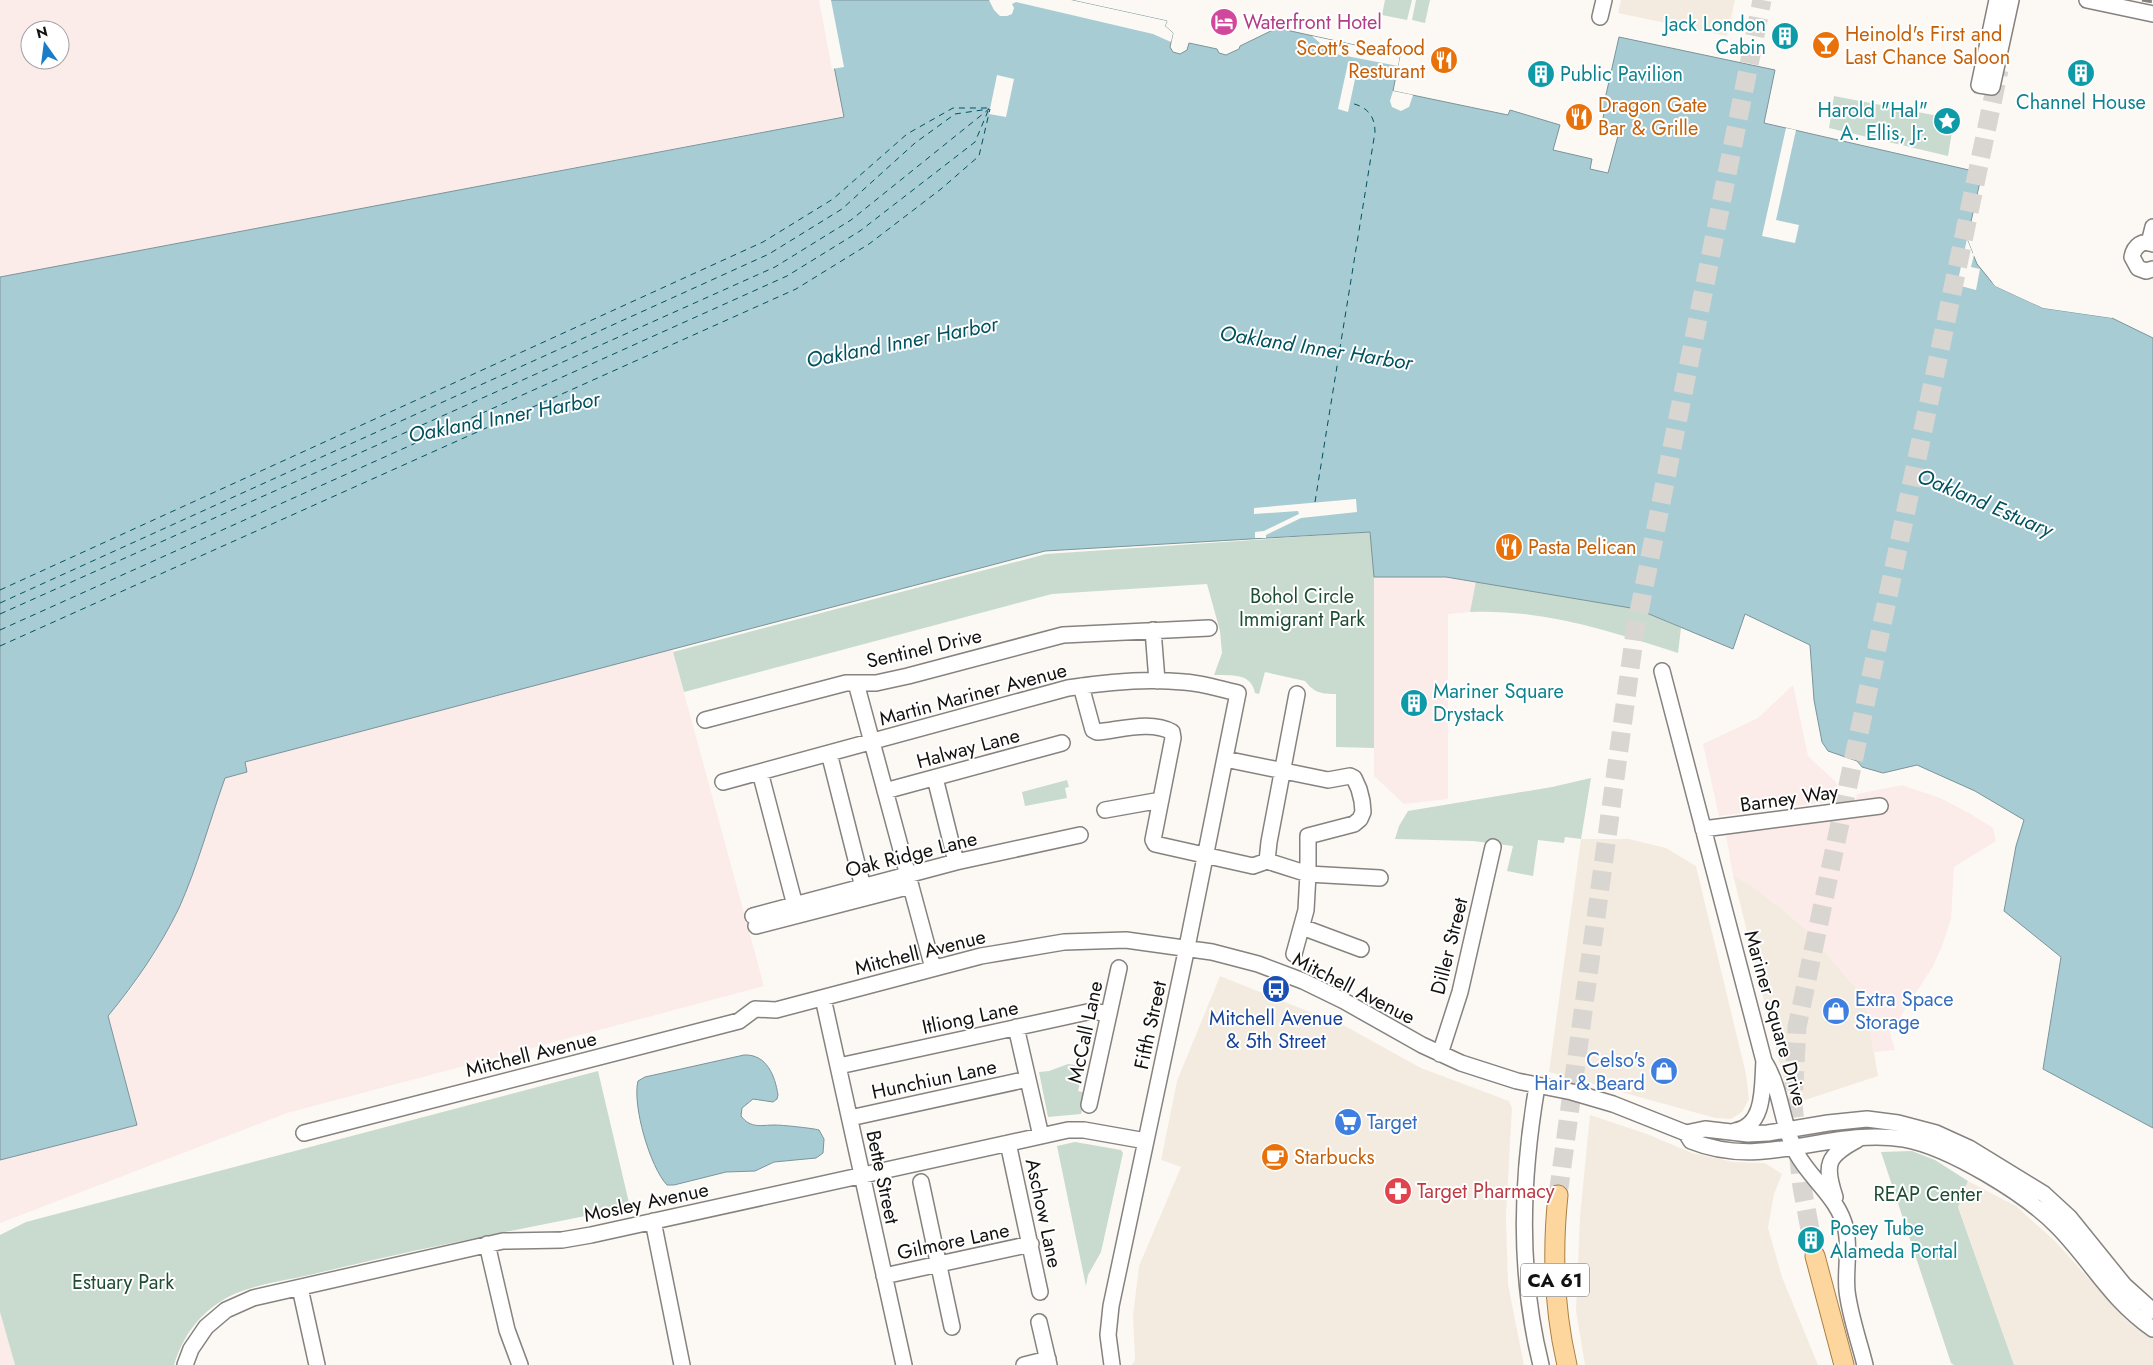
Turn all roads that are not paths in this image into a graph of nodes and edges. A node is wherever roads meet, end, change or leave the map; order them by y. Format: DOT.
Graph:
graph roads {
  1 [pos="1604,0"];
  2 [pos="1997,0"];
  3 [pos="2011,0"];
  4 [pos="2087,0"];
  5 [pos="2153,14"];
  6 [pos="1600,17"];
  7 [pos="2153,227"];
  8 [pos="2151,243"];
  9 [pos="2153,269"];
  10 [pos="1208,628"];
  11 [pos="1153,630"];
  12 [pos="1662,671"];
  13 [pos="1157,681"];
  14 [pos="856,683"];
  15 [pos="1080,686"];
  16 [pos="1238,693"];
  17 [pos="1298,694"];
  18 [pos="705,720"];
  19 [pos="871,741"];
  20 [pos="1062,743"];
  21 [pos="828,753"];
  22 [pos="1224,759"];
  23 [pos="1282,771"];
  24 [pos="760,772"];
  25 [pos="935,778"];
  26 [pos="723,782"];
  27 [pos="885,791"];
  28 [pos="1161,800"];
  29 [pos="1880,806"];
  30 [pos="1105,810"];
  31 [pos="1703,829"];
  32 [pos="1080,835"];
  33 [pos="1493,847"];
  34 [pos="1205,856"];
  35 [pos="1267,861"];
  36 [pos="956,862"];
  37 [pos="1308,874"];
  38 [pos="1380,878"];
  39 [pos="909,881"];
  40 [pos="864,892"];
  41 [pos="796,910"];
  42 [pos="755,921"];
  43 [pos="1302,927"];
  44 [pos="1187,947"];
  45 [pos="1361,949"];
  46 [pos="1294,954"];
  47 [pos="932,968"];
  48 [pos="1119,968"];
  49 [pos="823,998"];
  50 [pos="1109,1014"];
  51 [pos="1016,1027"];
  52 [pos="1440,1054"];
  53 [pos="1764,1061"];
  54 [pos="839,1066"];
  55 [pos="1028,1080"];
  56 [pos="1538,1086"];
  57 [pos="1089,1105"];
  58 [pos="850,1118"];
  59 [pos="1786,1130"];
  60 [pos="1726,1132"];
  61 [pos="304,1133"];
  62 [pos="1686,1133"];
  63 [pos="1041,1136"];
  64 [pos="1862,1137"];
  65 [pos="1146,1141"];
  66 [pos="1008,1144"];
  67 [pos="1794,1147"];
  68 [pos="862,1175"];
  69 [pos="921,1182"];
  70 [pos="1558,1195"];
  71 [pos="1837,1206"];
  72 [pos="653,1221"];
  73 [pos="487,1244"];
  74 [pos="1031,1244"];
  75 [pos="1815,1256"];
  76 [pos="940,1264"];
  77 [pos="884,1276"];
  78 [pos="300,1288"];
  79 [pos="1040,1292"];
  80 [pos="2153,1311"];
  81 [pos="1039,1322"];
  82 [pos="952,1327"];
  83 [pos="2153,1329"];
  84 [pos="1048,1362"];
  85 [pos="185,1365"];
  86 [pos="317,1365"];
  87 [pos="520,1365"];
  88 [pos="682,1365"];
  89 [pos="904,1365"];
  90 [pos="1024,1365"];
  91 [pos="1112,1365"];
  92 [pos="1541,1365"];
  93 [pos="1567,1365"];
  94 [pos="1844,1365"];
  95 [pos="1865,1365"];
  1 -- 6 [label="street"];
  2 -- 3 [label="street"];
  4 -- 5 [label="street"];
  7 -- 8 [label="street"];
  8 -- 9 [label="street"];
  10 -- 11 [label="street, Sentinel Drive"];
  11 -- 13 [label="street"];
  11 -- 14 [label="street, Sentinel Drive"];
  12 -- 31 [label="street, Mariner Square Drive"];
  13 -- 15 [label="street, Martin Mariner Avenue"];
  13 -- 16 [label="street, Martin Mariner Avenue"];
  14 -- 18 [label="street, Sentinel Drive"];
  14 -- 19 [label="street"];
  15 -- 19 [label="street, Martin Mariner Avenue"];
  15 -- 28 [label="street"];
  16 -- 22 [label="street, Fifth Street"];
  17 -- 23 [label="street"];
  19 -- 21 [label="street, Martin Mariner Avenue"];
  19 -- 27 [label="street"];
  20 -- 25 [label="street, Halway Lane"];
  21 -- 24 [label="street, Martin Mariner Avenue"];
  21 -- 40 [label="street"];
  22 -- 23 [label="street"];
  22 -- 34 [label="street, Fifth Street"];
  23 -- 35 [label="street"];
  23 -- 37 [label="street"];
  24 -- 26 [label="street, Martin Mariner Avenue"];
  24 -- 41 [label="street"];
  25 -- 27 [label="street, Halway Lane"];
  25 -- 36 [label="street"];
  27 -- 39 [label="street"];
  28 -- 30 [label="street"];
  28 -- 34 [label="street"];
  29 -- 31 [label="street, Barney Way"];
  31 -- 53 [label="street, Mariner Square Drive"];
  32 -- 36 [label="street, Oak Ridge Lane"];
  33 -- 52 [label="street, Diller Street"];
  34 -- 35 [label="street"];
  34 -- 44 [label="street, Fifth Street"];
  35 -- 37 [label="street"];
  36 -- 39 [label="street, Oak Ridge Lane"];
  37 -- 38 [label="street"];
  37 -- 43 [label="street"];
  39 -- 40 [label="street, Oak Ridge Lane"];
  39 -- 47 [label="street"];
  40 -- 41 [label="street, Oak Ridge Lane"];
  41 -- 42 [label="street, Oak Ridge Lane"];
  43 -- 45 [label="street"];
  43 -- 46 [label="street"];
  44 -- 47 [label="street, Mitchell Avenue"];
  44 -- 52 [label="street, Mitchell Avenue"];
  44 -- 65 [label="street, Fifth Street"];
  47 -- 49 [label="street, Mitchell Avenue"];
  48 -- 50 [label="street, McCall Lane"];
  49 -- 54 [label="street, Bette Street"];
  49 -- 61 [label="street, Mitchell Avenue"];
  50 -- 51 [label="street, Itliong Lane"];
  50 -- 57 [label="street, McCall Lane"];
  51 -- 54 [label="street, Itliong Lane"];
  51 -- 55 [label="street"];
  52 -- 56 [label="street, Mitchell Avenue"];
  53 -- 59 [label="street, Mariner Square Drive"];
  53 -- 60 [label="street"];
  54 -- 58 [label="street, Bette Street"];
  55 -- 58 [label="street, Hunchiun Lane"];
  55 -- 63 [label="street"];
  56 -- 62 [label="street, Mitchell Avenue"];
  56 -- 92 [label="street"];
  58 -- 68 [label="street, Bette Street"];
  59 -- 60 [label="street"];
  59 -- 67 [label="street, Mariner Square Drive"];
  59 -- 80 [label="street"];
  60 -- 62 [label="street"];
  62 -- 67 [label="street, Mitchell Avenue"];
  63 -- 65 [label="street, Mosley Avenue"];
  63 -- 66 [label="street, Mosley Avenue"];
  64 -- 67 [label="street, Mitchell Avenue"];
  64 -- 71 [label="street"];
  64 -- 83 [label="street, Mitchell Avenue"];
  65 -- 91 [label="street, Fifth Street"];
  66 -- 68 [label="street, Mosley Avenue"];
  66 -- 74 [label="street, Aschow Lane"];
  67 -- 71 [label="street, Mariner Square Drive"];
  68 -- 72 [label="street, Mosley Avenue"];
  68 -- 77 [label="street, Bette Street"];
  69 -- 76 [label="street"];
  70 -- 93 [label="main road, CA 61"];
  71 -- 95 [label="street, Mariner Square Drive"];
  72 -- 73 [label="street, Mosley Avenue"];
  72 -- 88 [label="street"];
  73 -- 78 [label="street, Mosley Avenue"];
  73 -- 87 [label="street"];
  74 -- 76 [label="street, Gilmore Lane"];
  74 -- 79 [label="street, Aschow Lane"];
  75 -- 94 [label="main road"];
  76 -- 77 [label="street, Gilmore Lane"];
  76 -- 82 [label="street"];
  77 -- 89 [label="street, Bette Street"];
  78 -- 85 [label="street, Mosley Avenue"];
  78 -- 86 [label="street"];
  81 -- 84 [label="street"];
  84 -- 90 [label="street"];
}
